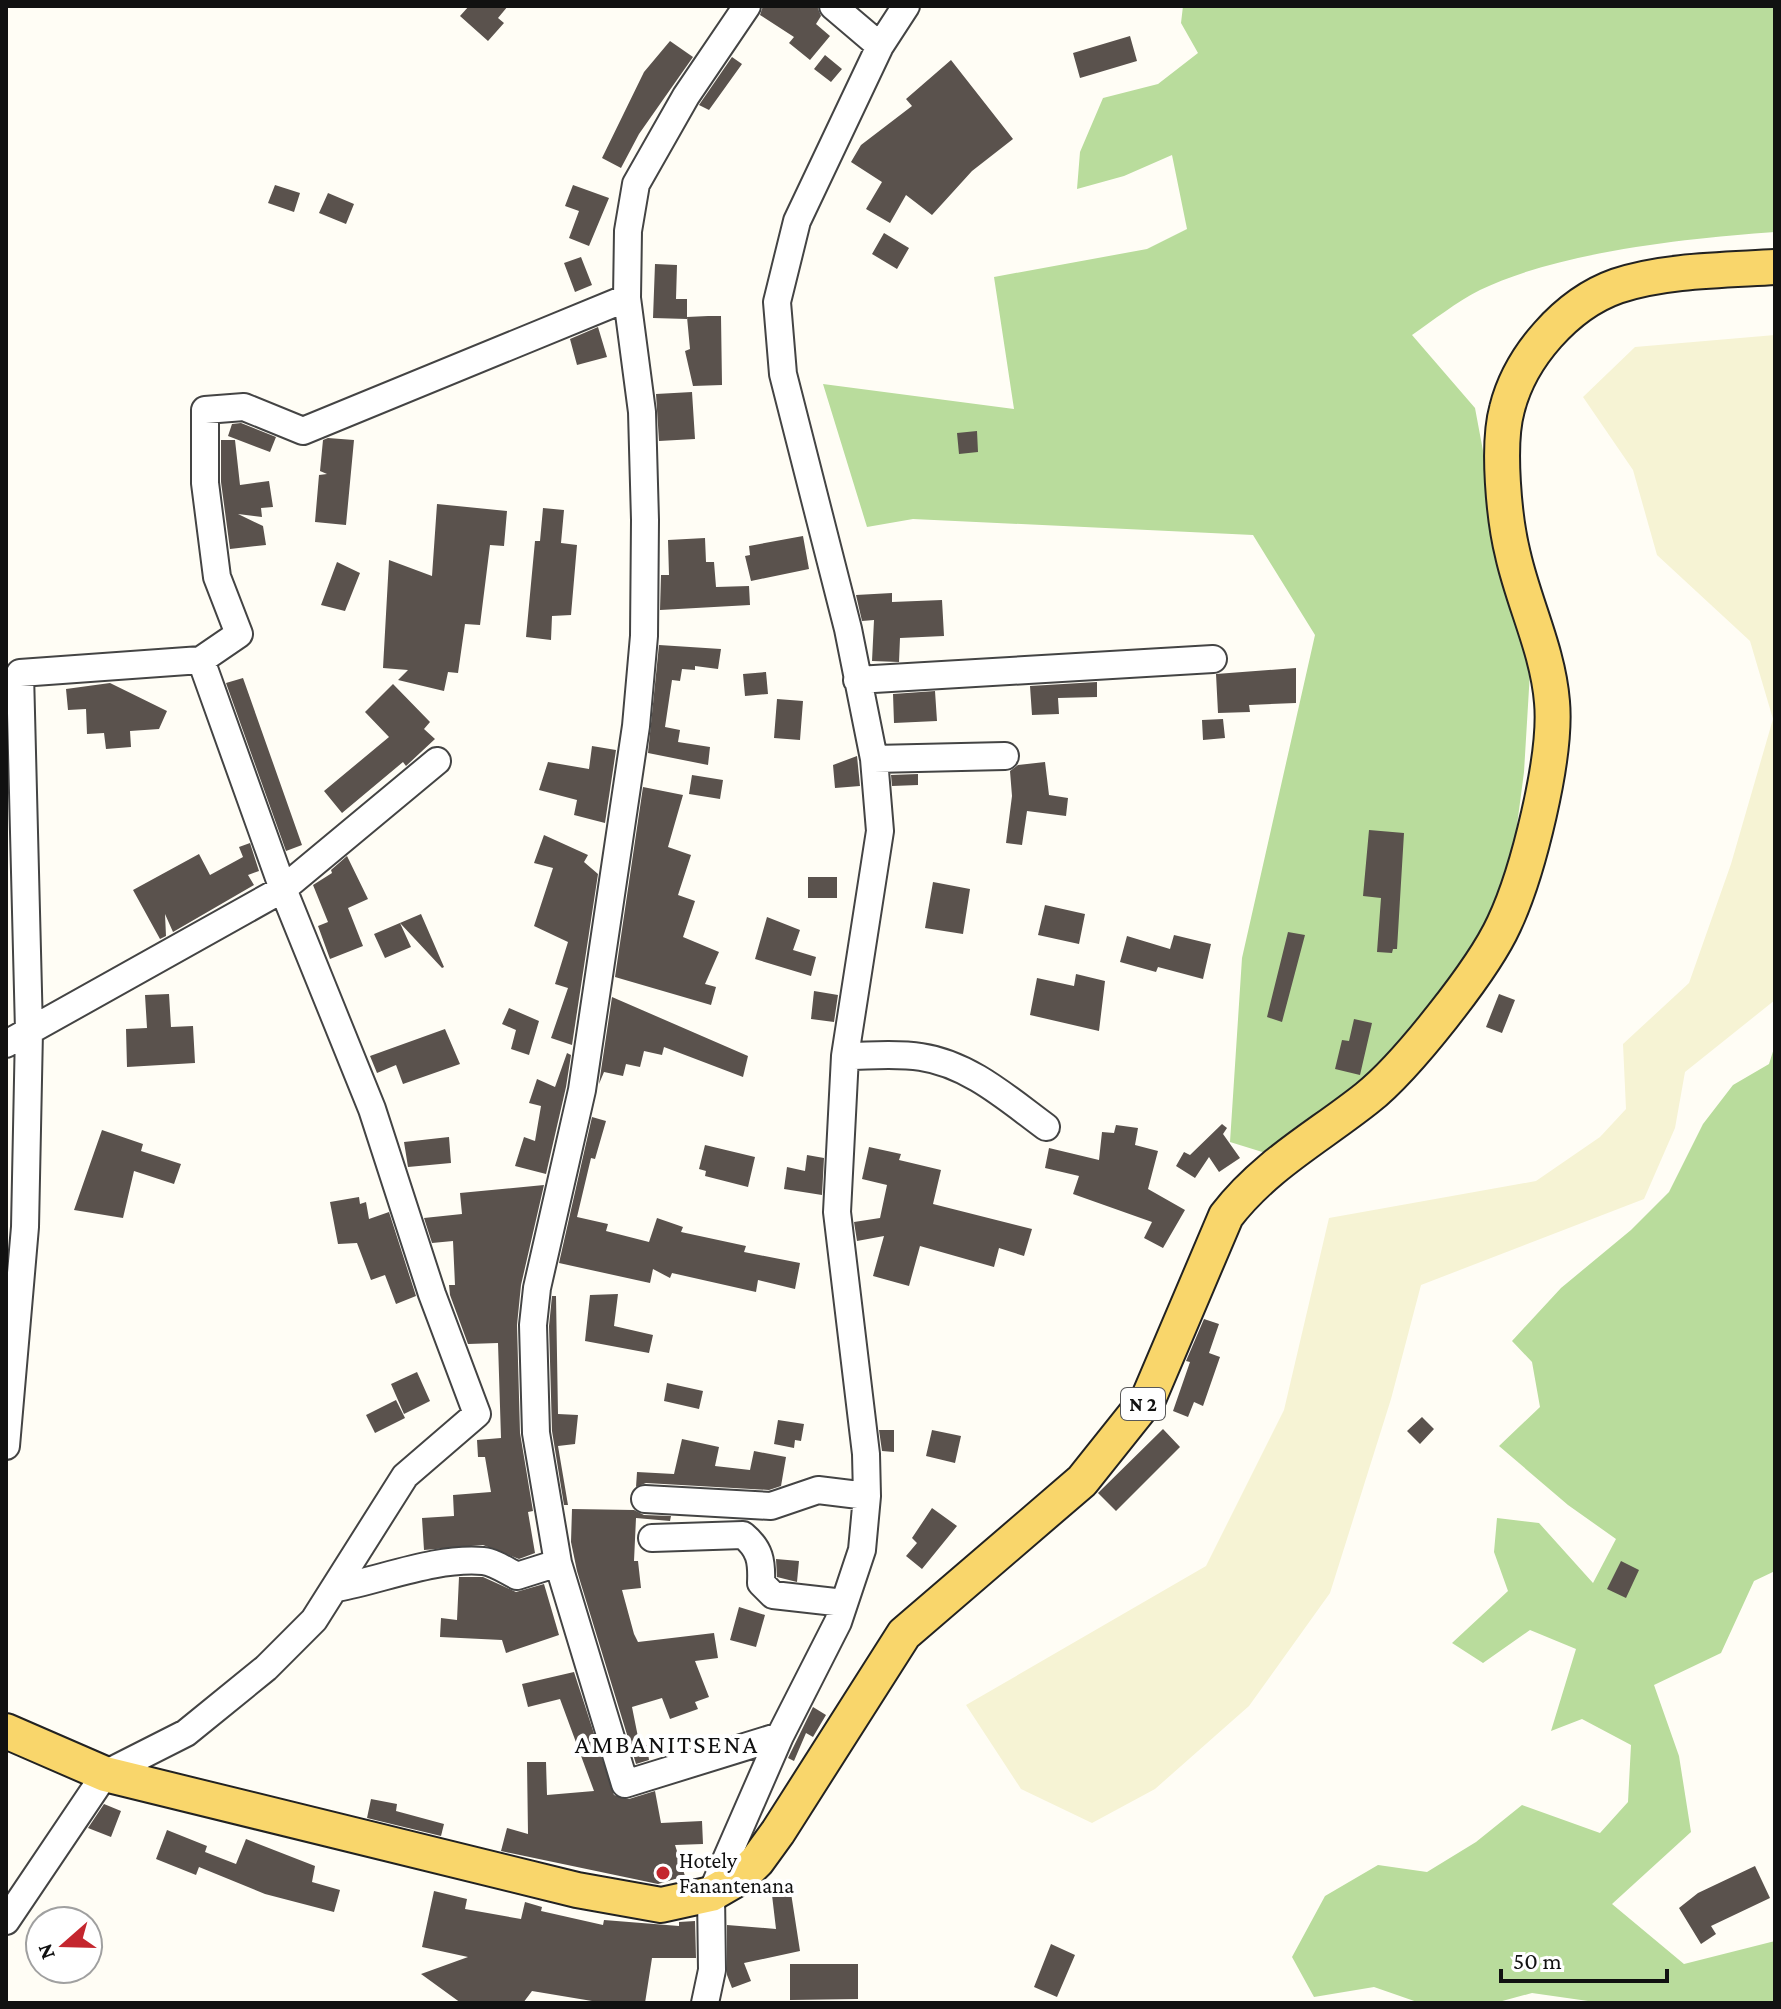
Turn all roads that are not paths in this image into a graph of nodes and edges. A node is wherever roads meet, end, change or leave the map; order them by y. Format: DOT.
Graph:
graph roads {
  1 [pos="747,6"];
  2 [pos="833,6"];
  3 [pos="906,6"];
  4 [pos="880,46"];
  5 [pos="1775,267"];
  6 [pos="627,298"];
  7 [pos="1213,659"];
  8 [pos="201,660"];
  9 [pos="857,680"];
  10 [pos="1005,756"];
  11 [pos="874,759"];
  12 [pos="437,761"];
  13 [pos="283,889"];
  14 [pos="16,941"];
  15 [pos="17,1038"];
  16 [pos="845,1056"];
  17 [pos="1046,1127"];
  18 [pos="6,1446"];
  19 [pos="867,1496"];
  20 [pos="645,1499"];
  21 [pos="652,1538"];
  22 [pos="558,1563"];
  23 [pos="337,1588"];
  24 [pos="844,1603"];
  25 [pos="6,1731"];
  26 [pos="780,1736"];
  27 [pos="105,1774"];
  28 [pos="711,1894"];
  29 [pos="6,1921"];
  30 [pos="705,2003"];
  1 -- 6 [label="street"];
  2 -- 4 [label="street"];
  3 -- 4 [label="street"];
  4 -- 9 [label="street"];
  5 -- 28 [label="main road, N 2"];
  6 -- 8 [label="street"];
  6 -- 22 [label="street"];
  7 -- 9 [label="street"];
  8 -- 13 [label="street"];
  8 -- 14 [label="street"];
  9 -- 11 [label="street"];
  10 -- 11 [label="street"];
  11 -- 16 [label="street"];
  12 -- 13 [label="street"];
  13 -- 15 [label="street"];
  13 -- 23 [label="street"];
  14 -- 15 [label="street"];
  15 -- 18 [label="street"];
  16 -- 17 [label="street"];
  16 -- 19 [label="street"];
  19 -- 20 [label="street"];
  19 -- 24 [label="street"];
  21 -- 24 [label="street"];
  22 -- 23 [label="street"];
  22 -- 26 [label="street"];
  23 -- 27 [label="street"];
  24 -- 26 [label="street"];
  25 -- 27 [label="main road, N 2"];
  26 -- 28 [label="street"];
  27 -- 28 [label="main road, N 2"];
  27 -- 29 [label="street"];
  28 -- 30 [label="street"];
}
